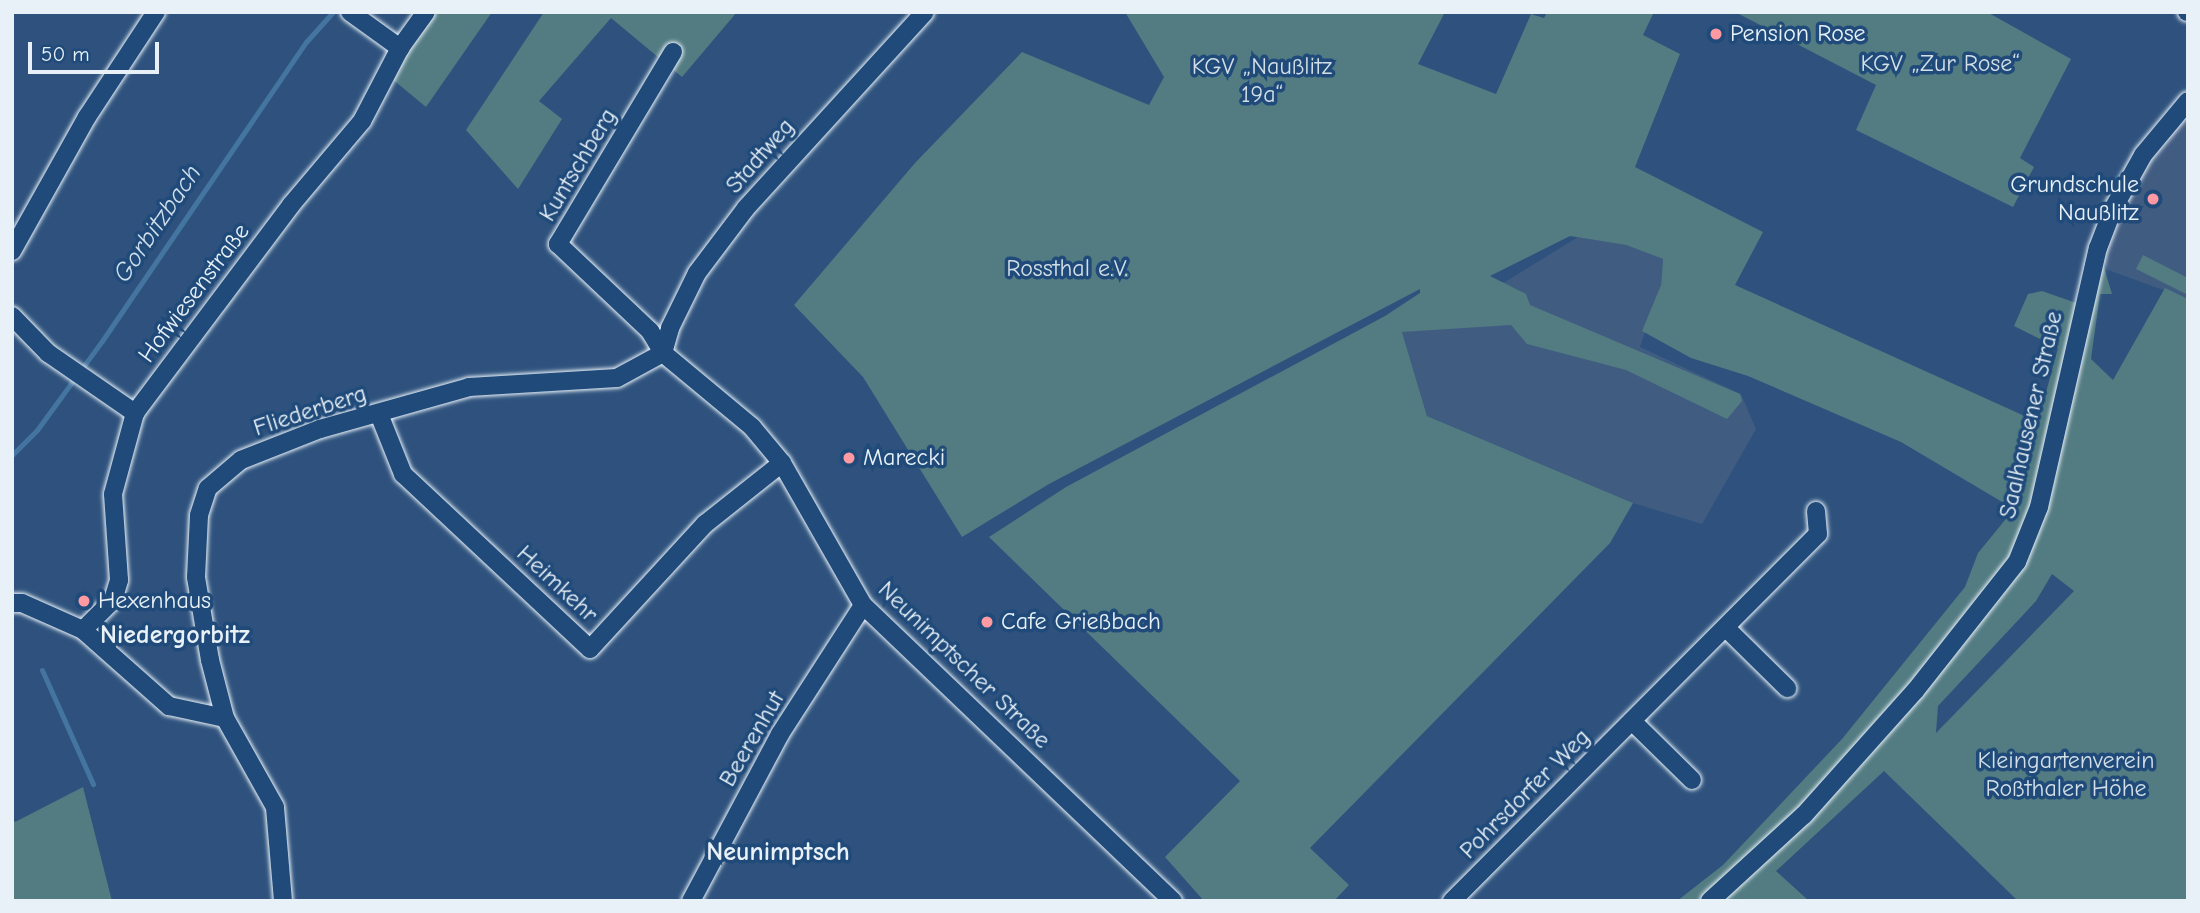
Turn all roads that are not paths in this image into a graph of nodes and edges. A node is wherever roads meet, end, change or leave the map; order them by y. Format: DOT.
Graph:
graph roads {
  1 [pos="156,12"];
  2 [pos="350,12"];
  3 [pos="426,12"];
  4 [pos="925,12"];
  5 [pos="400,48"];
  6 [pos="673,52"];
  7 [pos="2188,101"];
  8 [pos="12,251"];
  9 [pos="12,316"];
  10 [pos="663,353"];
  11 [pos="135,413"];
  12 [pos="379,414"];
  13 [pos="782,463"];
  14 [pos="1816,511"];
  15 [pos="12,603"];
  16 [pos="863,605"];
  17 [pos="1726,628"];
  18 [pos="83,629"];
  19 [pos="1787,688"];
  20 [pos="225,718"];
  21 [pos="1632,722"];
  22 [pos="1692,780"];
  23 [pos="689,899"];
  24 [pos="283,901"];
  25 [pos="1173,901"];
  26 [pos="1452,901"];
  27 [pos="1710,901"];
  1 -- 8 [label="street"];
  2 -- 5 [label="street"];
  3 -- 5 [label="street, Hofwiesenstraße"];
  4 -- 10 [label="street, Stadtweg"];
  5 -- 11 [label="street, Hofwiesenstraße"];
  6 -- 10 [label="street, Kuntschberg"];
  7 -- 27 [label="street, Saalhausener Straße"];
  9 -- 11 [label="street"];
  10 -- 12 [label="street, Fliederberg"];
  10 -- 13 [label="street, Neunimptscher Straße"];
  11 -- 18 [label="street, Hofwiesenstraße"];
  12 -- 13 [label="street, Heimkehr"];
  12 -- 20 [label="street, Fliederberg"];
  13 -- 16 [label="street, Neunimptscher Straße"];
  14 -- 17 [label="street, Pohrsdorfer Weg"];
  15 -- 18 [label="street"];
  16 -- 23 [label="street, Beerenhut"];
  16 -- 25 [label="street, Neunimptscher Straße"];
  17 -- 19 [label="street"];
  17 -- 21 [label="street, Pohrsdorfer Weg"];
  18 -- 20 [label="street"];
  20 -- 24 [label="street, Fliederberg"];
  21 -- 22 [label="street"];
  21 -- 26 [label="street, Pohrsdorfer Weg"];
}
